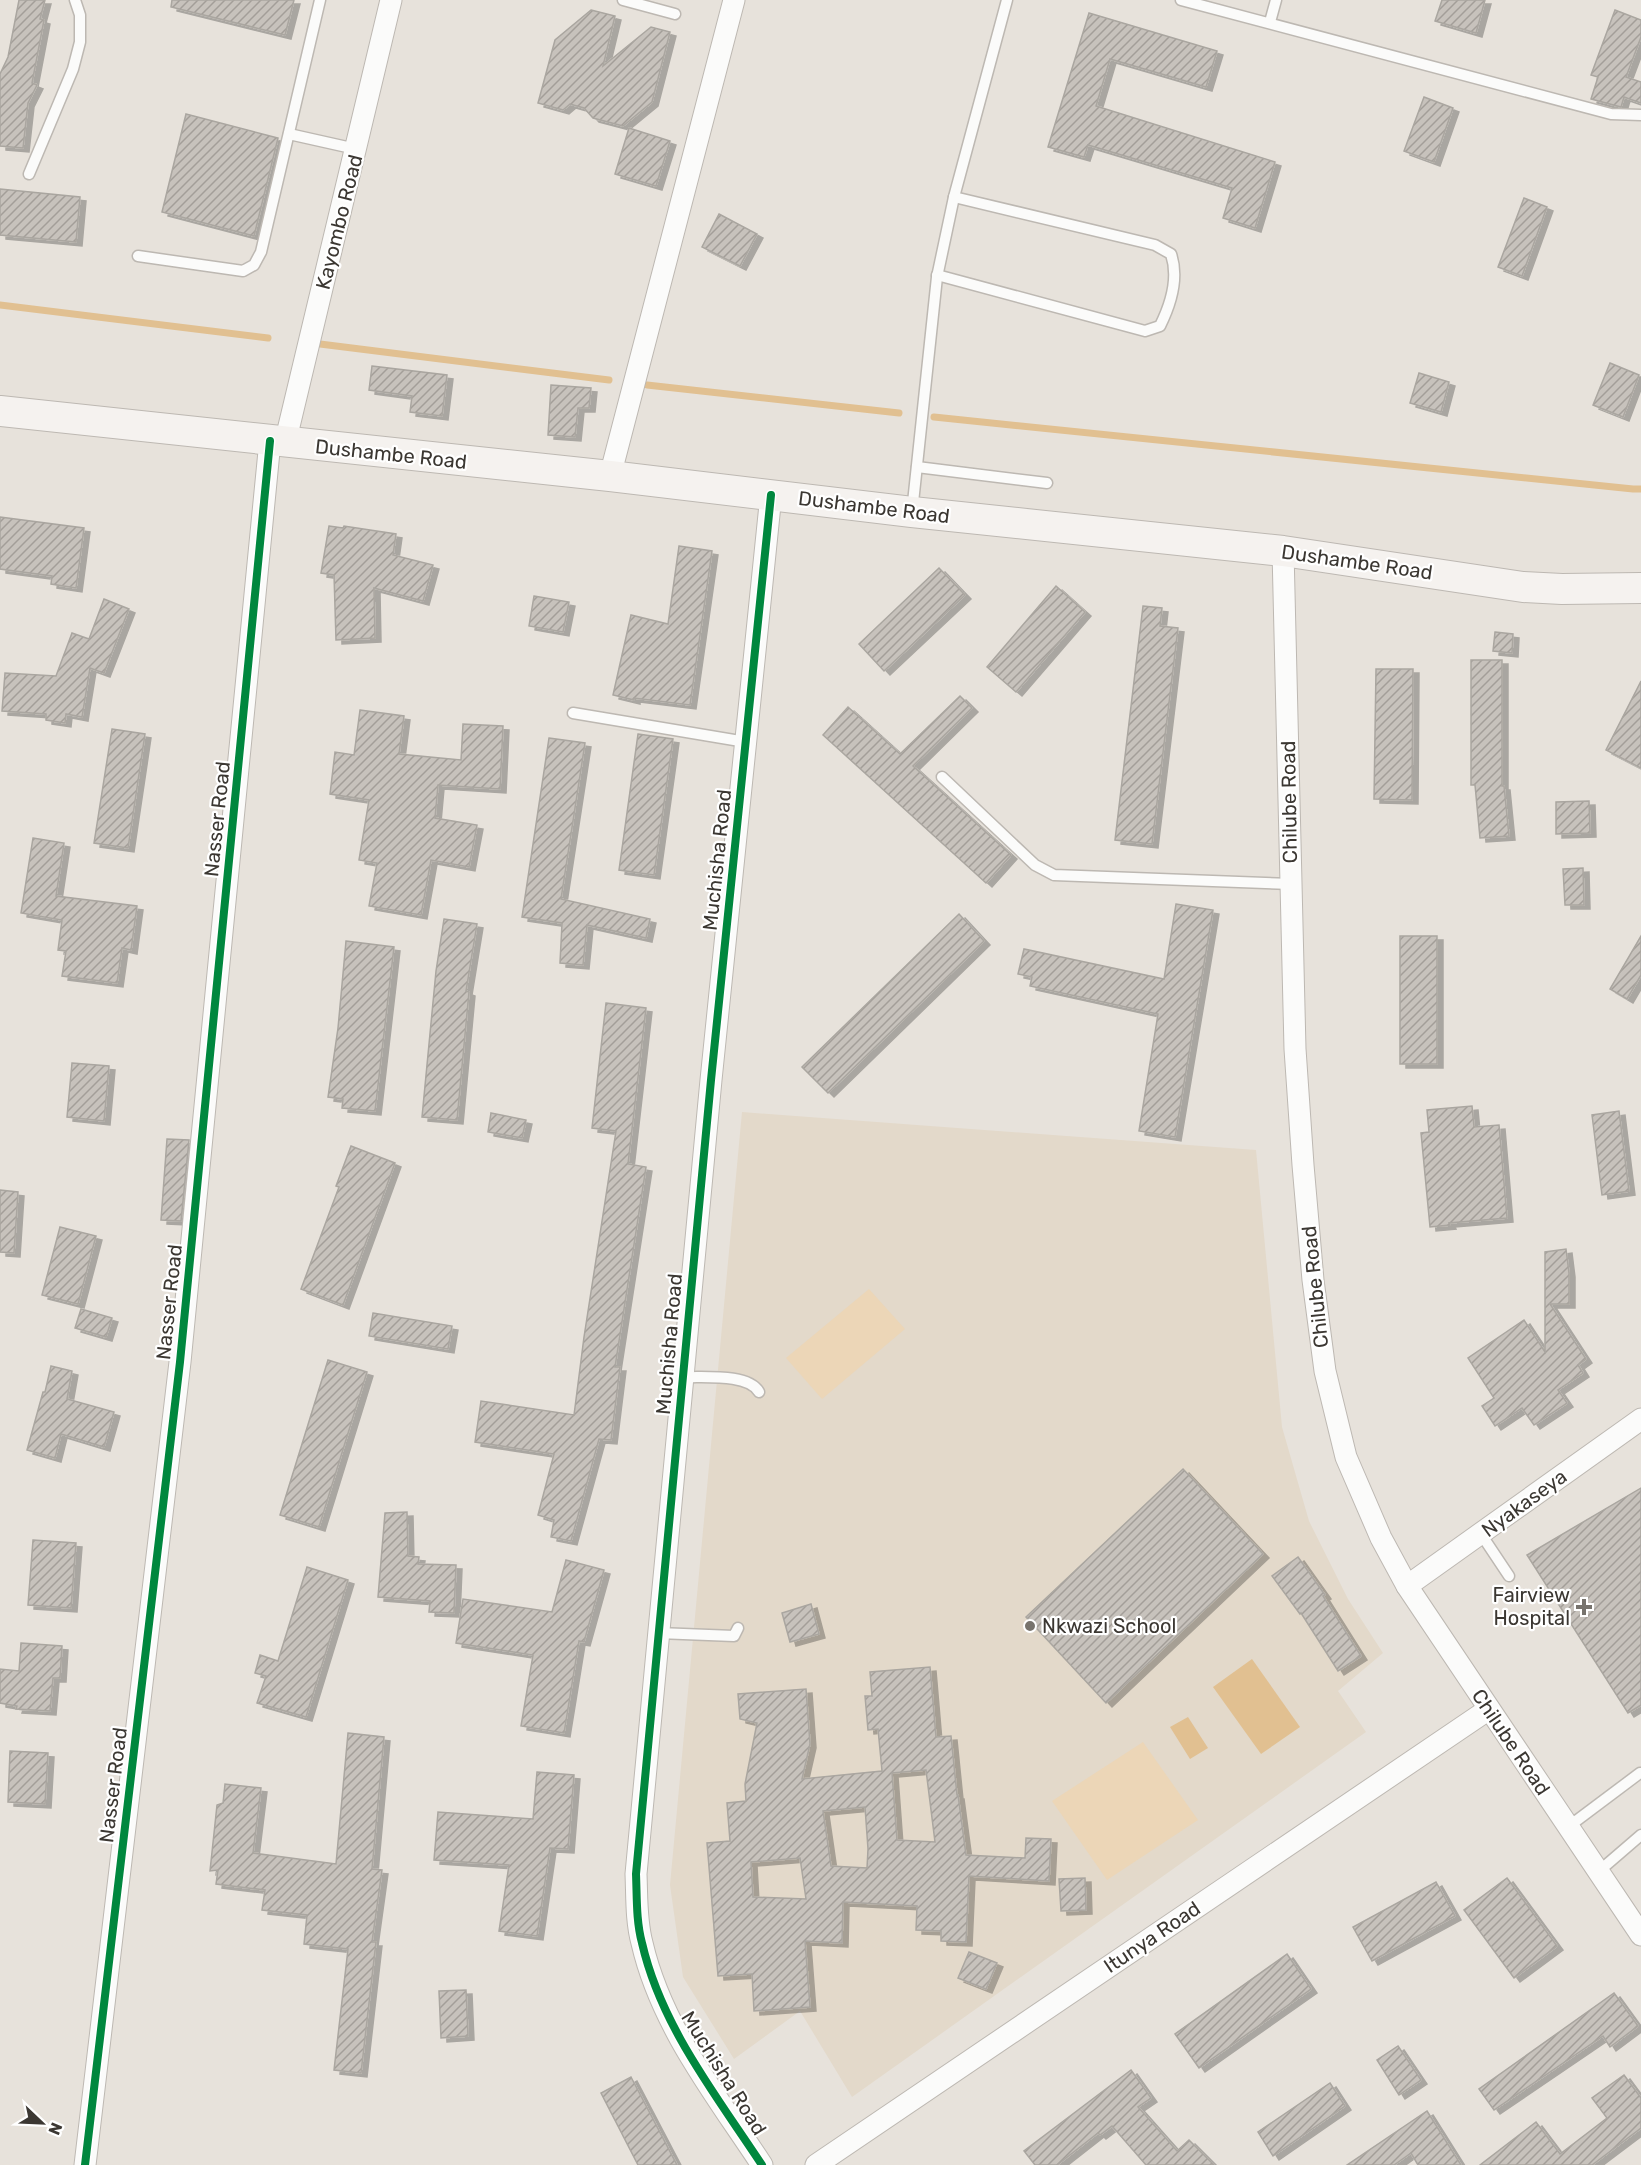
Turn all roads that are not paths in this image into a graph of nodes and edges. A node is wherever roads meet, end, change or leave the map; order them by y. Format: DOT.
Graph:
graph roads {
  1 [pos="75,0"];
  2 [pos="320,0"];
  3 [pos="391,0"];
  4 [pos="623,0"];
  5 [pos="734,0"];
  6 [pos="1006,0"];
  7 [pos="1181,0"];
  8 [pos="1276,1"];
  9 [pos="675,14"];
  10 [pos="1270,21"];
  11 [pos="1641,115"];
  12 [pos="289,134"];
  13 [pos="356,149"];
  14 [pos="29,174"];
  15 [pos="954,197"];
  16 [pos="138,256"];
  17 [pos="937,276"];
  18 [pos="0,411"];
  19 [pos="278,442"];
  20 [pos="917,467"];
  21 [pos="610,476"];
  22 [pos="1047,483"];
  23 [pos="771,495"];
  24 [pos="912,512"];
  25 [pos="1283,551"];
  26 [pos="1641,588"];
  27 [pos="573,713"];
  28 [pos="746,741"];
  29 [pos="942,777"];
  30 [pos="1291,884"];
  31 [pos="682,1377"];
  32 [pos="759,1392"];
  33 [pos="1641,1419"];
  34 [pos="1481,1534"];
  35 [pos="1509,1576"];
  36 [pos="1407,1586"];
  37 [pos="738,1628"];
  38 [pos="658,1633"];
  39 [pos="1489,1709"];
  40 [pos="1640,1773"];
  41 [pos="1568,1827"];
  42 [pos="1641,1835"];
  43 [pos="1598,1872"];
  44 [pos="1641,1935"];
  45 [pos="85,2165"];
  46 [pos="762,2165"];
  47 [pos="816,2165"];
  1 -- 14 [label="lane"];
  2 -- 12 [label="lane"];
  3 -- 13 [label="street, Kayombo Road"];
  4 -- 9 [label="lane"];
  5 -- 21 [label="street"];
  6 -- 15 [label="lane"];
  7 -- 10 [label="lane"];
  8 -- 10 [label="lane"];
  10 -- 11 [label="lane"];
  12 -- 13 [label="lane"];
  12 -- 16 [label="lane"];
  13 -- 19 [label="street, Kayombo Road"];
  15 -- 17 [label="lane"];
  15 -- 17 [label="lane"];
  17 -- 20 [label="lane"];
  18 -- 19 [label="street, Dushambe Road"];
  19 -- 21 [label="street, Dushambe Road"];
  19 -- 45 [label="street, Nasser Road"];
  20 -- 22 [label="lane"];
  20 -- 24 [label="lane"];
  21 -- 23 [label="street, Dushambe Road"];
  23 -- 24 [label="street, Dushambe Road"];
  23 -- 28 [label="street, Muchisha Road"];
  24 -- 25 [label="street, Dushambe Road"];
  25 -- 26 [label="street, Dushambe Road"];
  25 -- 30 [label="street, Chilube Road"];
  27 -- 28 [label="lane"];
  28 -- 31 [label="street, Muchisha Road"];
  29 -- 30 [label="lane"];
  30 -- 36 [label="street, Chilube Road"];
  31 -- 32 [label="lane"];
  31 -- 38 [label="street, Muchisha Road"];
  33 -- 34 [label="street, Nyakaseya"];
  34 -- 35 [label="lane"];
  34 -- 36 [label="street, Nyakaseya"];
  36 -- 39 [label="street, Chilube Road"];
  37 -- 38 [label="lane"];
  38 -- 46 [label="street, Muchisha Road"];
  39 -- 41 [label="street, Chilube Road"];
  39 -- 47 [label="street, Itunya Road"];
  40 -- 41 [label="lane"];
  41 -- 43 [label="street, Chilube Road"];
  42 -- 43 [label="lane"];
  43 -- 44 [label="street, Chilube Road"];
}
